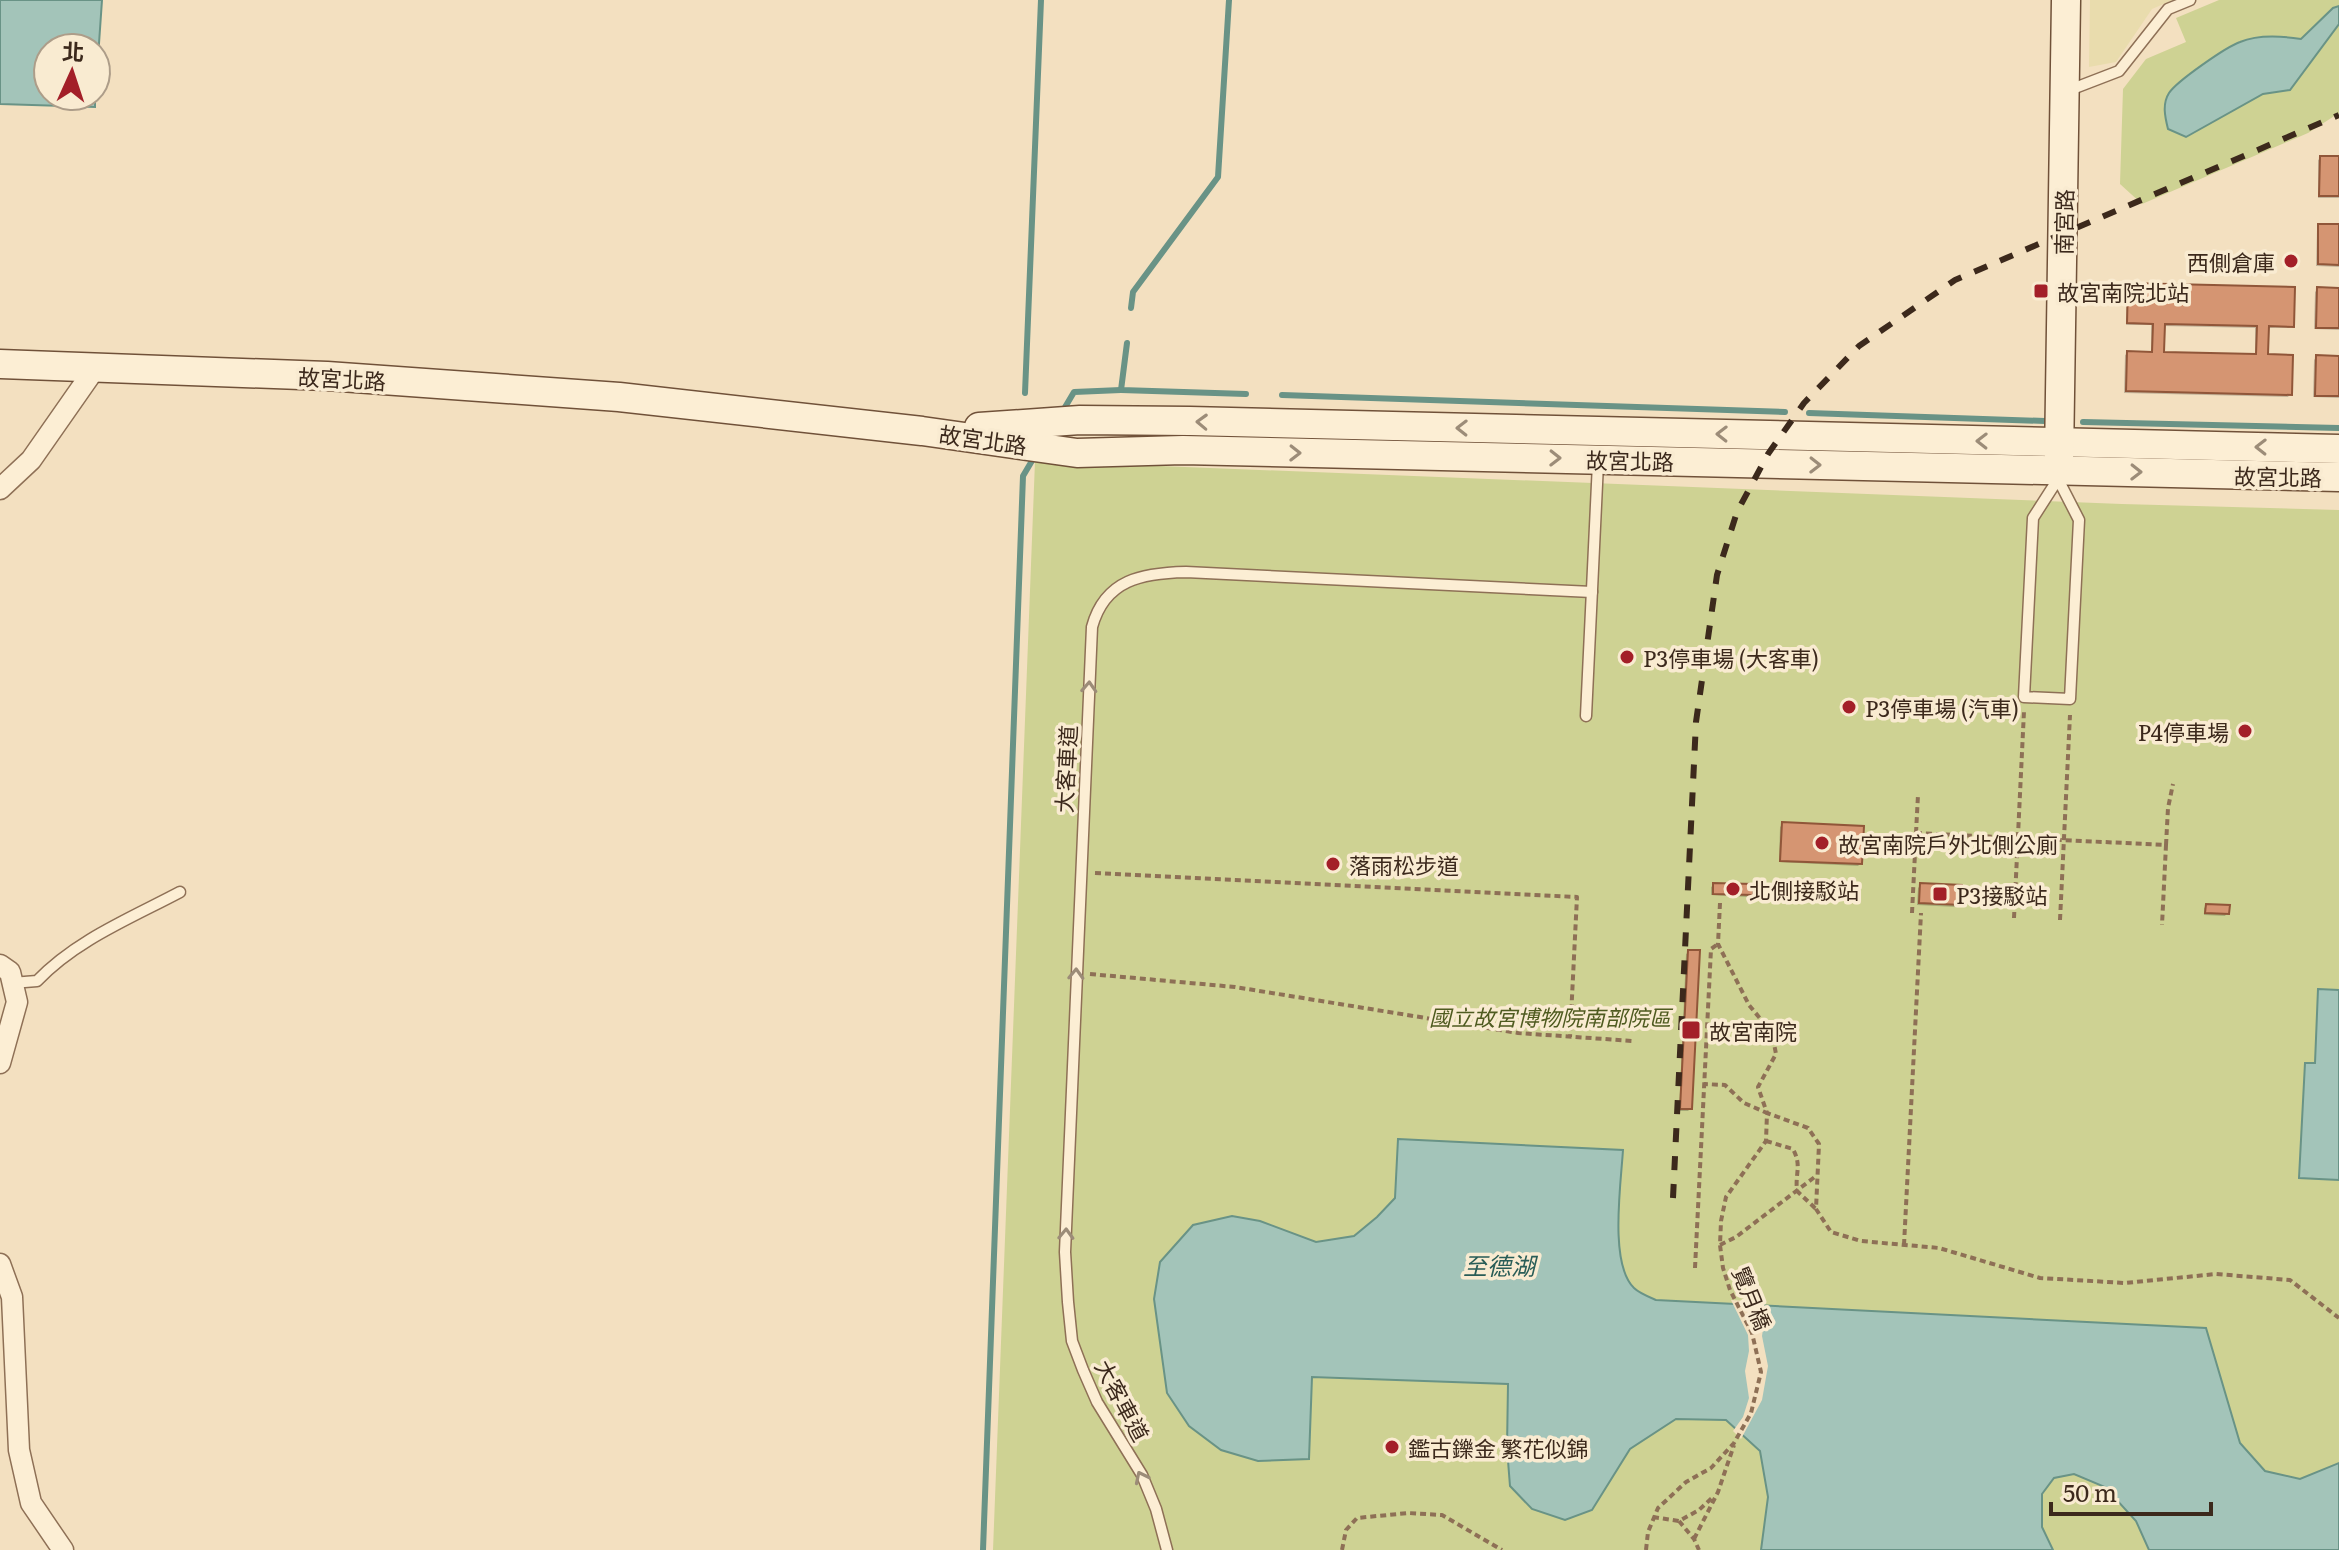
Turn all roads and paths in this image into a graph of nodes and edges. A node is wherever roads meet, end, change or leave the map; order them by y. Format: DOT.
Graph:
graph roads {
  1 [pos="2066,0"];
  2 [pos="2190,0"];
  3 [pos="2064,92"];
  4 [pos="0,364"];
  5 [pos="96,367"];
  6 [pos="922,431"];
  7 [pos="2339,449"];
  8 [pos="1598,459"];
  9 [pos="2059,464"];
  10 [pos="2339,477"];
  11 [pos="0,489"];
  12 [pos="1592,592"];
  13 [pos="2024,697"];
  14 [pos="2070,699"];
  15 [pos="1586,716"];
  16 [pos="2173,784"];
  17 [pos="1918,795"];
  18 [pos="1916,833"];
  19 [pos="2017,838"];
  20 [pos="2064,840"];
  21 [pos="2166,845"];
  22 [pos="1080,872"];
  23 [pos="180,892"];
  24 [pos="1720,903"];
  25 [pos="1912,913"];
  26 [pos="1921,913"];
  27 [pos="2014,918"];
  28 [pos="2060,920"];
  29 [pos="2162,925"];
  30 [pos="1718,944"];
  31 [pos="0,965"];
  32 [pos="1076,973"];
  33 [pos="12,983"];
  34 [pos="1570,1037"];
  35 [pos="1633,1041"];
  36 [pos="0,1063"];
  37 [pos="1704,1084"];
  38 [pos="1767,1113"];
  39 [pos="1766,1141"];
  40 [pos="1816,1176"];
  41 [pos="1797,1191"];
  42 [pos="1816,1209"];
  43 [pos="1720,1245"];
  44 [pos="1904,1245"];
  45 [pos="0,1264"];
  46 [pos="1695,1268"];
  47 [pos="2339,1318"];
  48 [pos="1734,1443"];
  49 [pos="1718,1492"];
  50 [pos="1653,1517"];
  51 [pos="1679,1521"];
  52 [pos="1694,1539"];
  53 [pos="63,1550"];
  54 [pos="1167,1550"];
  55 [pos="1342,1550"];
  56 [pos="1502,1550"];
  57 [pos="1646,1550"];
  58 [pos="1699,1550"];
  1 -- 3 [label="street, 南宮路"];
  2 -- 3 [label="lane"];
  3 -- 9 [label="street, 南宮路"];
  4 -- 5 [label="street, 故宮北路"];
  5 -- 6 [label="street, 故宮北路"];
  5 -- 11 [label="street"];
  6 -- 8 [label="street, 故宮北路, one-way"];
  9 -- 6 [label="street, 故宮北路, one-way"];
  7 -- 9 [label="street, 故宮北路, one-way"];
  8 -- 9 [label="street, 故宮北路, one-way"];
  8 -- 12 [label="lane"];
  9 -- 10 [label="street, 故宮北路, one-way"];
  9 -- 13 [label="lane"];
  9 -- 14 [label="lane"];
  12 -- 15 [label="lane"];
  22 -- 12 [label="lane, 大客車道, one-way"];
  13 -- 14 [label="lane"];
  13 -- 19 [label="path"];
  14 -- 20 [label="path"];
  16 -- 21 [label="path"];
  17 -- 18 [label="path"];
  18 -- 19 [label="path"];
  18 -- 25 [label="path"];
  19 -- 20 [label="path"];
  19 -- 27 [label="path"];
  20 -- 21 [label="path"];
  20 -- 28 [label="path"];
  21 -- 29 [label="path"];
  22 -- 32 [label="lane, 大客車道"];
  22 -- 34 [label="path"];
  23 -- 33 [label="lane"];
  24 -- 30 [label="path"];
  26 -- 44 [label="path"];
  30 -- 37 [label="path"];
  30 -- 38 [label="path"];
  31 -- 33 [label="street"];
  32 -- 34 [label="path"];
  54 -- 32 [label="lane, 大客車道, one-way"];
  33 -- 36 [label="street"];
  34 -- 35 [label="path"];
  37 -- 38 [label="path"];
  37 -- 46 [label="path"];
  38 -- 39 [label="path"];
  38 -- 40 [label="path"];
  39 -- 41 [label="path"];
  39 -- 43 [label="path, 覽月橋"];
  40 -- 41 [label="path"];
  40 -- 42 [label="path"];
  41 -- 42 [label="path"];
  41 -- 43 [label="path"];
  42 -- 44 [label="path"];
  43 -- 48 [label="path, 覽月橋"];
  44 -- 47 [label="path"];
  45 -- 53 [label="street"];
  48 -- 49 [label="path, 覽月橋"];
  48 -- 50 [label="path, 覽月橋"];
  49 -- 51 [label="path"];
  49 -- 52 [label="path, 覽月橋"];
  50 -- 51 [label="path"];
  50 -- 57 [label="path"];
  51 -- 52 [label="path"];
  52 -- 58 [label="path"];
  55 -- 56 [label="path"];
}
